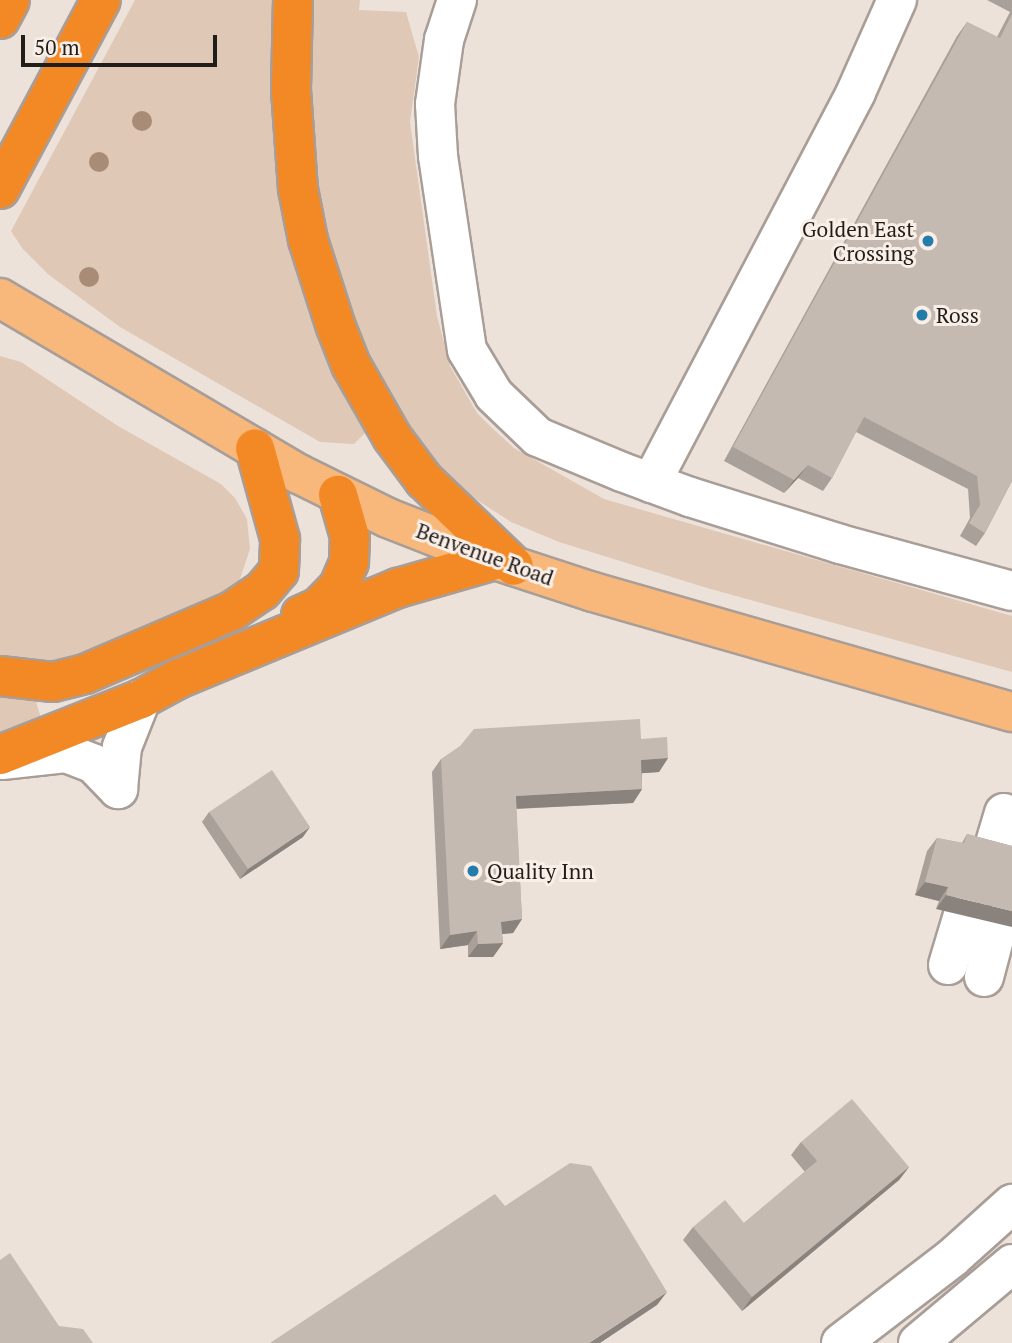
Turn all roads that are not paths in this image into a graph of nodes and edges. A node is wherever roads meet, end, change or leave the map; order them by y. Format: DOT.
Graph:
graph roads {
  1 [pos="10,0"];
  2 [pos="101,0"];
  3 [pos="293,0"];
  4 [pos="457,0"];
  5 [pos="897,0"];
  6 [pos="0,19"];
  7 [pos="0,189"];
  8 [pos="15,307"];
  9 [pos="255,448"];
  10 [pos="651,483"];
  11 [pos="338,495"];
  12 [pos="504,563"];
  13 [pos="1012,591"];
  14 [pos="0,676"];
  15 [pos="178,680"];
  16 [pos="141,699"];
  17 [pos="1012,712"];
  18 [pos="0,755"];
  19 [pos="0,760"];
  20 [pos="980,920"];
  21 [pos="977,972"];
  22 [pos="1012,1204"];
  23 [pos="1012,1264"];
  24 [pos="841,1343"];
  25 [pos="918,1343"];
  1 -- 6 [label="highway"];
  2 -- 7 [label="highway"];
  3 -- 12 [label="highway"];
  4 -- 10 [label="street"];
  5 -- 10 [label="street"];
  8 -- 9 [label="main road, Benvenue Road"];
  9 -- 11 [label="main road, Benvenue Road"];
  9 -- 14 [label="highway"];
  10 -- 13 [label="street"];
  11 -- 12 [label="main road, Benvenue Road"];
  11 -- 15 [label="highway"];
  12 -- 15 [label="highway"];
  12 -- 17 [label="main road, Benvenue Road"];
  15 -- 16 [label="highway"];
  16 -- 18 [label="highway"];
  16 -- 19 [label="street"];
  20 -- 21 [label="street"];
  22 -- 24 [label="street"];
  23 -- 25 [label="street"];
}
